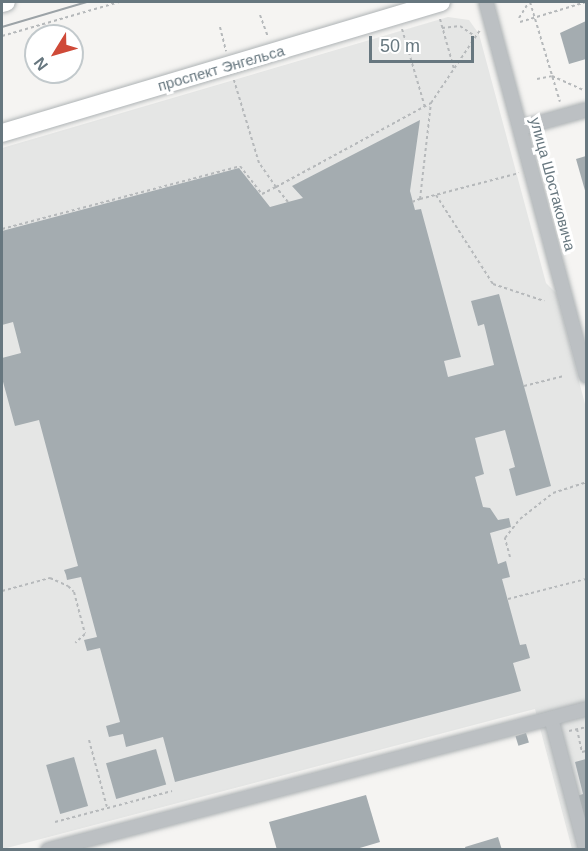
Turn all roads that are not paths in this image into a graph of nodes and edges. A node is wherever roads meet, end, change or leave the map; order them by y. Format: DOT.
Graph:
graph roads {
  1 [pos="6,2"];
  2 [pos="486,2"];
  3 [pos="2,3"];
  4 [pos="440,8"];
  5 [pos="586,110"];
  6 [pos="521,128"];
  7 [pos="2,133"];
  8 [pos="586,376"];
  9 [pos="586,709"];
  10 [pos="551,718"];
  11 [pos="48,849"];
  12 [pos="586,849"];
  1 -- 3 [label="main road"];
  2 -- 6 [label="street, улица Шостаковича"];
  4 -- 7 [label="main road, проспект Энгельса"];
  5 -- 6 [label="street"];
  6 -- 8 [label="street, улица Шостаковича"];
  9 -- 10 [label="street"];
  10 -- 11 [label="street"];
  10 -- 12 [label="street"];
}
